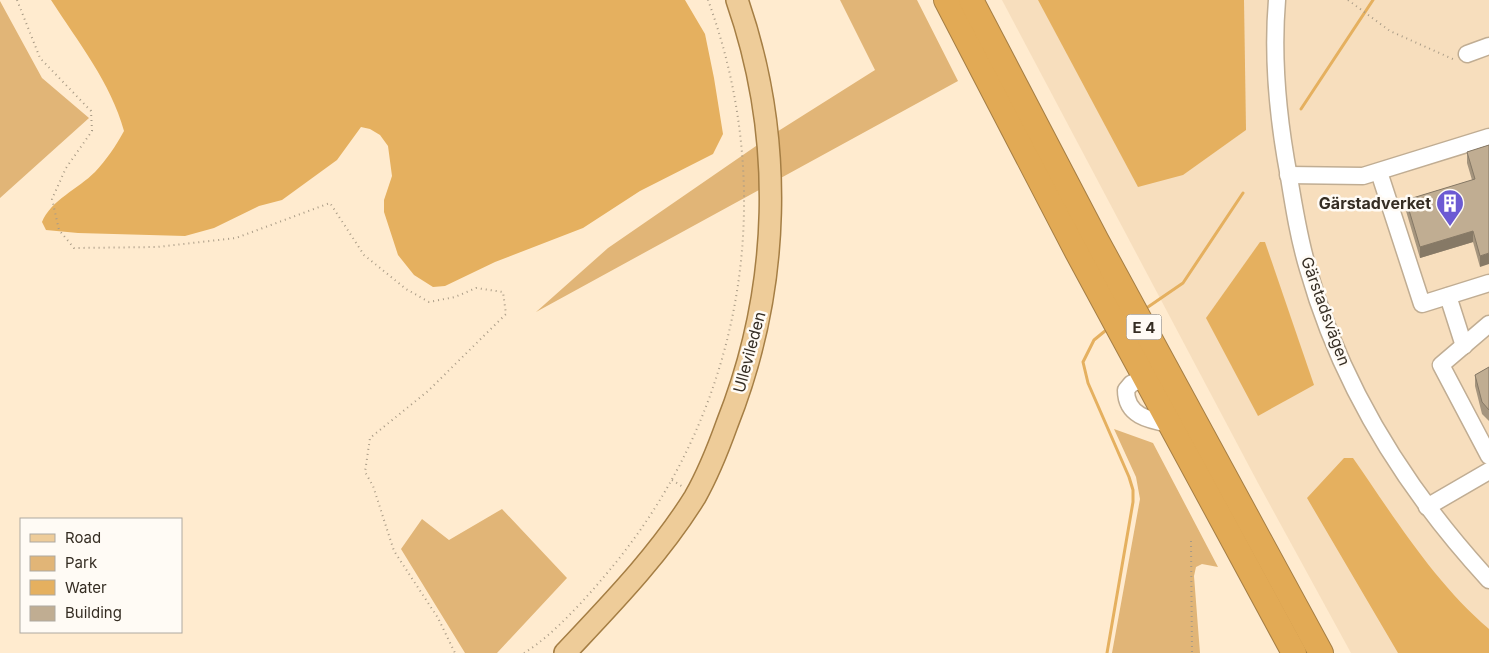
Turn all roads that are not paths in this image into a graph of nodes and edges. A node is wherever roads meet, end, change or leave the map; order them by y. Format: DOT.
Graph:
graph roads {
  1 [pos="737,0"];
  2 [pos="946,0"];
  3 [pos="971,0"];
  4 [pos="1277,0"];
  5 [pos="1489,46"];
  6 [pos="1464,59"];
  7 [pos="1489,136"];
  8 [pos="1371,174"];
  9 [pos="1288,175"];
  10 [pos="1489,283"];
  11 [pos="1448,296"];
  12 [pos="1489,324"];
  13 [pos="1464,346"];
  14 [pos="1155,371"];
  15 [pos="1489,456"];
  16 [pos="1489,471"];
  17 [pos="1427,507"];
  18 [pos="1489,580"];
  19 [pos="565,653"];
  20 [pos="1294,653"];
  21 [pos="1321,653"];
  1 -- 19 [label="main road, Ullevileden"];
  2 -- 14 [label="highway, E 4"];
  3 -- 14 [label="highway, E 4"];
  4 -- 9 [label="street, Gärstadsvägen"];
  5 -- 6 [label="street"];
  7 -- 8 [label="street"];
  8 -- 9 [label="street"];
  8 -- 11 [label="street"];
  9 -- 17 [label="street, Gärstadsvägen"];
  10 -- 11 [label="street"];
  11 -- 13 [label="street"];
  12 -- 13 [label="street"];
  13 -- 15 [label="street"];
  14 -- 20 [label="highway, E 4"];
  14 -- 21 [label="highway, E 4"];
  16 -- 17 [label="street"];
  17 -- 18 [label="street, Gärstadsvägen"];
}
